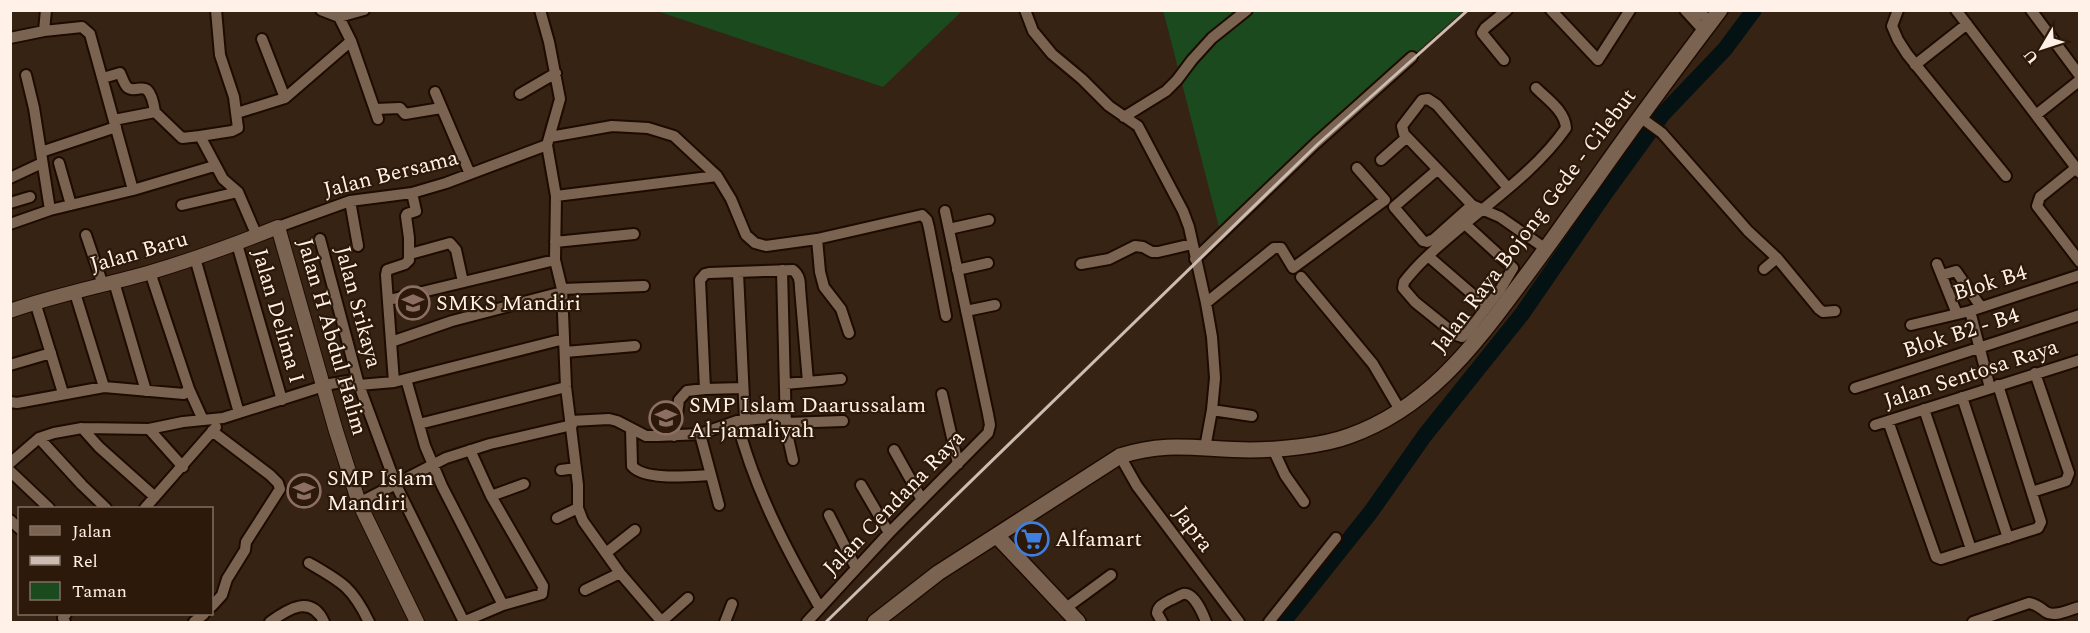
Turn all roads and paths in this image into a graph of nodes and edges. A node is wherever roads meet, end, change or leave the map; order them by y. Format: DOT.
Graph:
graph roads {
  1 [pos="46,10"];
  2 [pos="321,10"];
  3 [pos="364,10"];
  4 [pos="540,10"];
  5 [pos="1025,10"];
  6 [pos="1247,10"];
  7 [pos="1507,10"];
  8 [pos="1551,10"];
  9 [pos="1685,10"];
  10 [pos="1698,10"];
  11 [pos="1898,10"];
  12 [pos="1956,10"];
  13 [pos="2031,10"];
  14 [pos="214,11"];
  15 [pos="1624,13"];
  16 [pos="338,14"];
  17 [pos="1712,21"];
  18 [pos="1967,24"];
  19 [pos="44,31"];
  20 [pos="10,38"];
  21 [pos="262,39"];
  22 [pos="351,41"];
  23 [pos="1412,57"];
  24 [pos="1504,60"];
  25 [pos="1915,65"];
  26 [pos="556,73"];
  27 [pos="26,75"];
  28 [pos="2079,76"];
  29 [pos="103,78"];
  30 [pos="2079,80"];
  31 [pos="1536,88"];
  32 [pos="435,92"];
  33 [pos="520,94"];
  34 [pos="285,98"];
  35 [pos="441,108"];
  36 [pos="155,112"];
  37 [pos="237,113"];
  38 [pos="2036,116"];
  39 [pos="1124,117"];
  40 [pos="1644,120"];
  41 [pos="115,124"];
  42 [pos="200,136"];
  43 [pos="1407,137"];
  44 [pos="549,141"];
  45 [pos="42,158"];
  46 [pos="1381,160"];
  47 [pos="59,163"];
  48 [pos="214,166"];
  49 [pos="1357,168"];
  50 [pos="1437,170"];
  51 [pos="2078,170"];
  52 [pos="470,174"];
  53 [pos="717,176"];
  54 [pos="2006,176"];
  55 [pos="10,178"];
  56 [pos="1508,188"];
  57 [pos="133,190"];
  58 [pos="238,192"];
  59 [pos="412,193"];
  60 [pos="556,196"];
  61 [pos="30,197"];
  62 [pos="350,201"];
  63 [pos="10,203"];
  64 [pos="71,205"];
  65 [pos="182,205"];
  66 [pos="1478,207"];
  67 [pos="50,210"];
  68 [pos="945,211"];
  69 [pos="989,220"];
  70 [pos="10,224"];
  71 [pos="1465,224"];
  72 [pos="278,227"];
  73 [pos="949,229"];
  74 [pos="634,234"];
  75 [pos="86,235"];
  76 [pos="256,236"];
  77 [pos="320,239"];
  78 [pos="817,239"];
  79 [pos="555,242"];
  80 [pos="237,244"];
  81 [pos="1192,244"];
  82 [pos="358,246"];
  83 [pos="1546,249"];
  84 [pos="410,254"];
  85 [pos="1428,255"];
  86 [pos="195,258"];
  87 [pos="1777,258"];
  88 [pos="1195,259"];
  89 [pos="555,260"];
  90 [pos="2079,262"];
  91 [pos="988,263"];
  92 [pos="1081,264"];
  93 [pos="1937,264"];
  94 [pos="782,270"];
  95 [pos="957,270"];
  96 [pos="1764,270"];
  97 [pos="150,272"];
  98 [pos="738,273"];
  99 [pos="1942,275"];
  100 [pos="2079,275"];
  101 [pos="1301,277"];
  102 [pos="463,282"];
  103 [pos="109,283"];
  104 [pos="644,286"];
  105 [pos="562,290"];
  106 [pos="75,293"];
  107 [pos="389,300"];
  108 [pos="35,302"];
  109 [pos="1206,303"];
  110 [pos="995,305"];
  111 [pos="1486,306"];
  112 [pos="1981,307"];
  113 [pos="10,311"];
  114 [pos="966,311"];
  115 [pos="1835,311"];
  116 [pos="1970,311"];
  117 [pos="1957,314"];
  118 [pos="2079,315"];
  119 [pos="946,316"];
  120 [pos="1911,325"];
  121 [pos="849,333"];
  122 [pos="564,339"];
  123 [pos="391,342"];
  124 [pos="635,346"];
  125 [pos="1980,349"];
  126 [pos="51,352"];
  127 [pos="564,352"];
  128 [pos="2079,363"];
  129 [pos="10,364"];
  130 [pos="2035,373"];
  131 [pos="406,379"];
  132 [pos="841,380"];
  133 [pos="394,382"];
  134 [pos="808,382"];
  135 [pos="785,384"];
  136 [pos="323,386"];
  137 [pos="359,386"];
  138 [pos="1994,386"];
  139 [pos="104,387"];
  140 [pos="566,387"];
  141 [pos="743,388"];
  142 [pos="1855,388"];
  143 [pos="705,389"];
  144 [pos="189,390"];
  145 [pos="146,391"];
  146 [pos="63,393"];
  147 [pos="942,394"];
  148 [pos="1962,397"];
  149 [pos="282,400"];
  150 [pos="10,402"];
  151 [pos="1924,409"];
  152 [pos="1212,410"];
  153 [pos="1400,410"];
  154 [pos="239,413"];
  155 [pos="1252,416"];
  156 [pos="224,418"];
  157 [pos="203,420"];
  158 [pos="741,420"];
  159 [pos="786,420"];
  160 [pos="843,421"];
  161 [pos="1888,421"];
  162 [pos="571,423"];
  163 [pos="419,424"];
  164 [pos="1875,425"];
  165 [pos="82,428"];
  166 [pos="149,429"];
  167 [pos="631,429"];
  168 [pos="212,431"];
  169 [pos="700,434"];
  170 [pos="674,436"];
  171 [pos="39,438"];
  172 [pos="1205,448"];
  173 [pos="1273,449"];
  174 [pos="470,450"];
  175 [pos="894,450"];
  176 [pos="1120,456"];
  177 [pos="793,460"];
  178 [pos="10,463"];
  179 [pos="958,464"];
  180 [pos="433,465"];
  181 [pos="183,467"];
  182 [pos="576,468"];
  183 [pos="561,470"];
  184 [pos="10,471"];
  185 [pos="710,475"];
  186 [pos="524,484"];
  187 [pos="396,485"];
  188 [pos="861,485"];
  189 [pos="2032,492"];
  190 [pos="491,496"];
  191 [pos="155,497"];
  192 [pos="922,500"];
  193 [pos="1304,502"];
  194 [pos="359,503"];
  195 [pos="719,505"];
  196 [pos="48,507"];
  197 [pos="105,507"];
  198 [pos="146,507"];
  199 [pos="578,508"];
  200 [pos="829,515"];
  201 [pos="557,518"];
  202 [pos="635,530"];
  203 [pos="889,533"];
  204 [pos="997,536"];
  205 [pos="1336,537"];
  206 [pos="2008,538"];
  207 [pos="1971,549"];
  208 [pos="606,553"];
  209 [pos="309,564"];
  210 [pos="856,568"];
  211 [pos="620,573"];
  212 [pos="1111,575"];
  213 [pos="585,590"];
  214 [pos="688,598"];
  215 [pos="213,602"];
  216 [pos="732,604"];
  217 [pos="503,605"];
  218 [pos="2079,606"];
  219 [pos="820,608"];
  220 [pos="1066,608"];
  221 [pos="270,622"];
  222 [pos="324,622"];
  223 [pos="369,622"];
  224 [pos="417,622"];
  225 [pos="464,622"];
  226 [pos="662,622"];
  227 [pos="725,622"];
  228 [pos="807,622"];
  229 [pos="875,622"];
  230 [pos="1078,622"];
  231 [pos="1162,622"];
  232 [pos="1206,622"];
  233 [pos="1239,622"];
  234 [pos="1269,622"];
  235 [pos="1973,622"];
  1 -- 19 [label="street"];
  2 -- 16 [label="street"];
  3 -- 16 [label="street"];
  4 -- 26 [label="street"];
  5 -- 39 [label="street"];
  6 -- 39 [label="street"];
  7 -- 24 [label="street"];
  8 -- 15 [label="street"];
  9 -- 17 [label="street"];
  10 -- 17 [label="street"];
  11 -- 25 [label="street"];
  12 -- 18 [label="street"];
  13 -- 28 [label="street"];
  14 -- 37 [label="street"];
  16 -- 22 [label="street"];
  17 -- 40 [label="main road, Jalan Raya Bojong Gede - Cilebut"];
  18 -- 25 [label="street"];
  18 -- 38 [label="street"];
  19 -- 20 [label="street"];
  19 -- 29 [label="street"];
  21 -- 34 [label="street"];
  22 -- 34 [label="street"];
  22 -- 35 [label="street"];
  23 -- 88 [label="street"];
  25 -- 54 [label="street"];
  26 -- 33 [label="street"];
  26 -- 44 [label="street"];
  27 -- 45 [label="street"];
  29 -- 36 [label="street"];
  29 -- 41 [label="street"];
  30 -- 38 [label="street"];
  31 -- 56 [label="street"];
  32 -- 35 [label="street"];
  34 -- 37 [label="street"];
  35 -- 52 [label="street"];
  36 -- 41 [label="street"];
  36 -- 42 [label="street"];
  37 -- 42 [label="street"];
  38 -- 51 [label="street"];
  39 -- 81 [label="street"];
  40 -- 83 [label="main road, Jalan Raya Bojong Gede - Cilebut"];
  40 -- 87 [label="street"];
  41 -- 45 [label="street"];
  41 -- 57 [label="street"];
  42 -- 48 [label="street"];
  43 -- 46 [label="street"];
  43 -- 50 [label="street"];
  43 -- 56 [label="street"];
  44 -- 52 [label="street, Jalan Bersama"];
  44 -- 53 [label="street, Jalan Bersama"];
  44 -- 60 [label="street"];
  45 -- 55 [label="street"];
  45 -- 67 [label="street"];
  47 -- 64 [label="street"];
  48 -- 57 [label="street"];
  48 -- 58 [label="street"];
  49 -- 109 [label="street"];
  50 -- 66 [label="street"];
  50 -- 66 [label="street"];
  51 -- 90 [label="street"];
  52 -- 59 [label="street, Jalan Bersama"];
  53 -- 60 [label="street"];
  53 -- 78 [label="street, Jalan Bersama"];
  56 -- 66 [label="street"];
  57 -- 64 [label="street"];
  58 -- 65 [label="street"];
  58 -- 76 [label="street"];
  59 -- 62 [label="street, Jalan Bersama"];
  59 -- 84 [label="street"];
  60 -- 79 [label="street"];
  61 -- 63 [label="street"];
  62 -- 72 [label="street, Jalan Bersama"];
  62 -- 82 [label="street"];
  64 -- 67 [label="street"];
  66 -- 71 [label="street"];
  66 -- 83 [label="street"];
  67 -- 70 [label="street"];
  68 -- 73 [label="street, Jalan Cendana Raya"];
  69 -- 73 [label="street"];
  71 -- 85 [label="street"];
  71 -- 111 [label="street"];
  72 -- 76 [label="street, Jalan Baru"];
  72 -- 136 [label="street, Jalan H Abdul Halim"];
  73 -- 95 [label="street, Jalan Cendana Raya"];
  74 -- 79 [label="street"];
  75 -- 103 [label="street"];
  76 -- 80 [label="street, Jalan Baru"];
  77 -- 137 [label="street, Jalan Srikaya"];
  78 -- 119 [label="street"];
  78 -- 121 [label="street"];
  79 -- 89 [label="street"];
  80 -- 86 [label="street, Jalan Baru"];
  80 -- 149 [label="street, Jalan Delima I"];
  81 -- 88 [label="street"];
  81 -- 92 [label="street"];
  83 -- 153 [label="main road, Jalan Raya Bojong Gede - Cilebut"];
  84 -- 102 [label="street"];
  84 -- 107 [label="street"];
  85 -- 111 [label="street"];
  85 -- 111 [label="street"];
  86 -- 97 [label="street, Jalan Baru"];
  86 -- 154 [label="street"];
  87 -- 96 [label="street"];
  87 -- 115 [label="street"];
  88 -- 109 [label="street"];
  89 -- 102 [label="street"];
  89 -- 105 [label="street"];
  91 -- 95 [label="street"];
  93 -- 99 [label="street"];
  94 -- 98 [label="street"];
  94 -- 134 [label="street"];
  94 -- 135 [label="street"];
  95 -- 114 [label="street, Jalan Cendana Raya"];
  97 -- 103 [label="street, Jalan Baru"];
  97 -- 144 [label="street"];
  98 -- 141 [label="street"];
  98 -- 143 [label="street"];
  99 -- 112 [label="street"];
  99 -- 117 [label="street"];
  100 -- 112 [label="street, Blok B4"];
  101 -- 153 [label="street"];
  102 -- 107 [label="street"];
  103 -- 106 [label="street, Jalan Baru"];
  103 -- 145 [label="street"];
  104 -- 105 [label="street"];
  105 -- 122 [label="street"];
  105 -- 123 [label="street"];
  106 -- 108 [label="street, Jalan Baru"];
  106 -- 139 [label="street"];
  107 -- 123 [label="street"];
  108 -- 113 [label="street, Jalan Baru"];
  108 -- 126 [label="street"];
  109 -- 152 [label="street"];
  110 -- 114 [label="street"];
  112 -- 116 [label="street, Blok B4"];
  114 -- 179 [label="street, Jalan Cendana Raya"];
  116 -- 117 [label="street, Blok B4"];
  116 -- 125 [label="street"];
  117 -- 120 [label="street, Blok B4"];
  118 -- 125 [label="street, Blok B2 - B4"];
  122 -- 127 [label="street"];
  122 -- 131 [label="street"];
  123 -- 133 [label="street"];
  124 -- 127 [label="street"];
  125 -- 138 [label="street"];
  125 -- 142 [label="street, Blok B2 - B4"];
  126 -- 129 [label="street"];
  126 -- 146 [label="street"];
  127 -- 140 [label="street"];
  128 -- 130 [label="street, Jalan Sentosa Raya"];
  130 -- 138 [label="street, Jalan Sentosa Raya"];
  130 -- 189 [label="street"];
  131 -- 133 [label="street"];
  131 -- 163 [label="street"];
  132 -- 134 [label="street"];
  133 -- 137 [label="street"];
  134 -- 135 [label="street"];
  135 -- 159 [label="street"];
  136 -- 137 [label="street"];
  136 -- 149 [label="street"];
  136 -- 194 [label="street, Jalan H Abdul Halim"];
  137 -- 187 [label="street, Jalan Srikaya"];
  138 -- 148 [label="street, Jalan Sentosa Raya"];
  138 -- 189 [label="street"];
  139 -- 145 [label="street"];
  139 -- 146 [label="street"];
  140 -- 162 [label="street"];
  140 -- 163 [label="street"];
  141 -- 143 [label="street"];
  141 -- 158 [label="street"];
  143 -- 170 [label="street"];
  144 -- 145 [label="street"];
  144 -- 157 [label="street"];
  146 -- 150 [label="street"];
  147 -- 179 [label="street"];
  148 -- 151 [label="street, Jalan Sentosa Raya"];
  148 -- 206 [label="street"];
  149 -- 154 [label="street"];
  151 -- 161 [label="street, Jalan Sentosa Raya"];
  151 -- 207 [label="street"];
  152 -- 155 [label="street"];
  152 -- 172 [label="street"];
  153 -- 173 [label="main road, Jalan Raya Bojong Gede - Cilebut"];
  154 -- 156 [label="street"];
  156 -- 157 [label="street"];
  156 -- 168 [label="street"];
  157 -- 166 [label="street"];
  158 -- 159 [label="street"];
  158 -- 169 [label="street"];
  158 -- 219 [label="street"];
  159 -- 160 [label="street"];
  159 -- 177 [label="street"];
  161 -- 164 [label="street, Jalan Sentosa Raya"];
  161 -- 207 [label="street"];
  162 -- 167 [label="street"];
  162 -- 174 [label="street"];
  162 -- 182 [label="street"];
  163 -- 180 [label="street"];
  165 -- 166 [label="street"];
  165 -- 171 [label="street"];
  165 -- 191 [label="street"];
  166 -- 181 [label="street"];
  167 -- 170 [label="street"];
  167 -- 185 [label="street"];
  168 -- 181 [label="street"];
  168 -- 215 [label="street"];
  169 -- 170 [label="street"];
  169 -- 185 [label="street"];
  171 -- 178 [label="street"];
  171 -- 197 [label="street"];
  172 -- 173 [label="main road, Jalan Raya Bojong Gede - Cilebut"];
  172 -- 176 [label="main road, Jalan Raya Bojong Gede - Cilebut"];
  173 -- 193 [label="street"];
  174 -- 180 [label="street"];
  174 -- 190 [label="street"];
  175 -- 192 [label="street"];
  176 -- 204 [label="main road, Jalan Raya Bojong Gede - Cilebut"];
  176 -- 233 [label="street, Japra"];
  179 -- 192 [label="street, Jalan Cendana Raya"];
  180 -- 187 [label="street"];
  180 -- 217 [label="street"];
  181 -- 191 [label="street"];
  182 -- 183 [label="street"];
  182 -- 199 [label="street"];
  184 -- 196 [label="street"];
  185 -- 195 [label="street"];
  186 -- 190 [label="street"];
  187 -- 194 [label="street"];
  187 -- 225 [label="street, Jalan Srikaya"];
  188 -- 203 [label="street"];
  189 -- 206 [label="street"];
  190 -- 217 [label="street"];
  191 -- 198 [label="street"];
  192 -- 203 [label="street, Jalan Cendana Raya"];
  194 -- 224 [label="street, Jalan H Abdul Halim"];
  199 -- 201 [label="street"];
  199 -- 208 [label="street"];
  200 -- 210 [label="street"];
  202 -- 208 [label="street"];
  203 -- 210 [label="street, Jalan Cendana Raya"];
  204 -- 220 [label="main road"];
  204 -- 229 [label="main road, Jalan Raya Bojong Gede - Cilebut"];
  205 -- 234 [label="street"];
  206 -- 207 [label="street"];
  208 -- 211 [label="street"];
  209 -- 223 [label="street"];
  210 -- 219 [label="street, Jalan Cendana Raya"];
  211 -- 213 [label="street"];
  211 -- 226 [label="street"];
  212 -- 220 [label="street"];
  214 -- 226 [label="street"];
  216 -- 227 [label="street"];
  217 -- 225 [label="street"];
  218 -- 235 [label="street"];
  219 -- 228 [label="street, Jalan Cendana Raya"];
  220 -- 230 [label="main road"];
  221 -- 222 [label="street"];
  231 -- 232 [label="street"];
}
